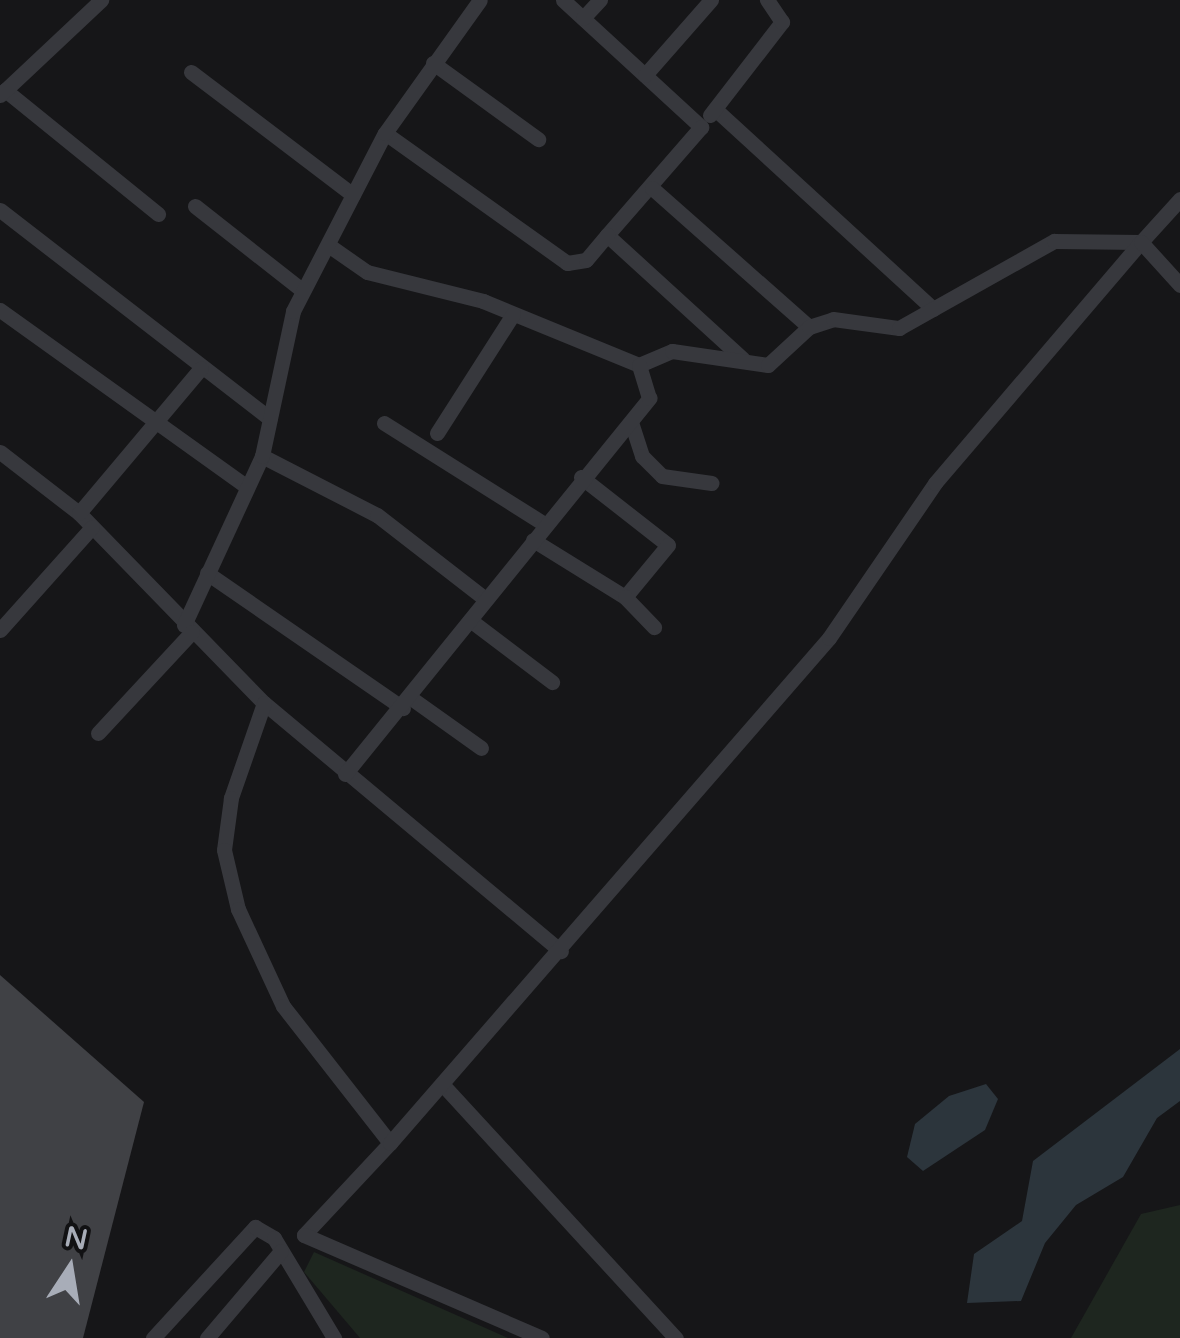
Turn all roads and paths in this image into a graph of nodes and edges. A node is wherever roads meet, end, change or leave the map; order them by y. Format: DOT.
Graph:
graph roads {
  1 [pos="101,0"];
  2 [pos="480,0"];
  3 [pos="563,0"];
  4 [pos="600,0"];
  5 [pos="711,0"];
  6 [pos="767,0"];
  7 [pos="583,18"];
  8 [pos="433,63"];
  9 [pos="191,72"];
  10 [pos="645,75"];
  11 [pos="2,92"];
  12 [pos="715,109"];
  13 [pos="701,127"];
  14 [pos="386,133"];
  15 [pos="538,140"];
  16 [pos="652,188"];
  17 [pos="354,194"];
  18 [pos="1180,199"];
  19 [pos="195,206"];
  20 [pos="0,210"];
  21 [pos="158,214"];
  22 [pos="608,236"];
  23 [pos="1141,242"];
  24 [pos="331,248"];
  25 [pos="1180,285"];
  26 [pos="303,291"];
  27 [pos="933,309"];
  28 [pos="0,310"];
  29 [pos="513,314"];
  30 [pos="809,326"];
  31 [pos="743,359"];
  32 [pos="639,365"];
  33 [pos="202,368"];
  34 [pos="270,419"];
  35 [pos="156,421"];
  36 [pos="631,422"];
  37 [pos="384,423"];
  38 [pos="437,433"];
  39 [pos="0,452"];
  40 [pos="262,456"];
  41 [pos="581,478"];
  42 [pos="712,482"];
  43 [pos="246,486"];
  44 [pos="79,513"];
  45 [pos="546,524"];
  46 [pos="92,527"];
  47 [pos="533,540"];
  48 [pos="207,573"];
  49 [pos="625,597"];
  50 [pos="484,598"];
  51 [pos="470,620"];
  52 [pos="654,626"];
  53 [pos="188,629"];
  54 [pos="0,630"];
  55 [pos="552,682"];
  56 [pos="264,703"];
  57 [pos="407,703"];
  58 [pos="98,733"];
  59 [pos="481,748"];
  60 [pos="345,774"];
  61 [pos="561,951"];
  62 [pos="444,1085"];
  63 [pos="390,1143"];
  64 [pos="304,1235"];
  65 [pos="284,1257"];
  66 [pos="324,1323"];
  67 [pos="153,1338"];
  68 [pos="207,1338"];
  69 [pos="311,1338"];
  70 [pos="334,1338"];
  71 [pos="542,1338"];
  72 [pos="676,1338"];
  1 -- 11 [label="street"];
  2 -- 8 [label="street"];
  3 -- 7 [label="street"];
  4 -- 7 [label="street"];
  5 -- 10 [label="street"];
  6 -- 12 [label="street"];
  7 -- 10 [label="street"];
  8 -- 14 [label="street"];
  8 -- 15 [label="street"];
  9 -- 17 [label="street"];
  10 -- 13 [label="street"];
  11 -- 21 [label="street"];
  12 -- 13 [label="street"];
  12 -- 27 [label="street"];
  13 -- 16 [label="street"];
  14 -- 17 [label="street"];
  14 -- 22 [label="street"];
  16 -- 22 [label="street"];
  16 -- 30 [label="street"];
  17 -- 24 [label="street"];
  18 -- 23 [label="street"];
  19 -- 26 [label="street"];
  20 -- 33 [label="street"];
  22 -- 31 [label="street"];
  23 -- 25 [label="street"];
  23 -- 27 [label="street"];
  23 -- 61 [label="street"];
  24 -- 26 [label="street"];
  24 -- 29 [label="street"];
  26 -- 34 [label="street"];
  27 -- 30 [label="street"];
  28 -- 35 [label="street"];
  29 -- 32 [label="street"];
  29 -- 38 [label="street"];
  30 -- 31 [label="street"];
  31 -- 32 [label="street"];
  32 -- 36 [label="street"];
  33 -- 34 [label="street"];
  33 -- 35 [label="street"];
  34 -- 40 [label="street"];
  35 -- 43 [label="street"];
  35 -- 44 [label="street"];
  36 -- 41 [label="street"];
  36 -- 42 [label="street"];
  37 -- 45 [label="street"];
  39 -- 44 [label="street"];
  40 -- 43 [label="street"];
  40 -- 50 [label="street"];
  41 -- 45 [label="street"];
  41 -- 49 [label="street"];
  43 -- 48 [label="street"];
  44 -- 46 [label="street"];
  45 -- 47 [label="street"];
  46 -- 53 [label="street"];
  46 -- 54 [label="street"];
  47 -- 49 [label="street"];
  47 -- 50 [label="street"];
  48 -- 53 [label="street"];
  48 -- 57 [label="street"];
  49 -- 52 [label="street"];
  50 -- 51 [label="street"];
  51 -- 55 [label="street"];
  51 -- 57 [label="street"];
  53 -- 56 [label="street"];
  53 -- 58 [label="street"];
  56 -- 60 [label="street"];
  56 -- 63 [label="street"];
  57 -- 59 [label="street"];
  57 -- 60 [label="street"];
  60 -- 61 [label="street"];
  61 -- 62 [label="street"];
  62 -- 63 [label="street"];
  62 -- 72 [label="street"];
  63 -- 64 [label="street"];
  64 -- 65 [label="street"];
  64 -- 71 [label="street"];
  65 -- 66 [label="street"];
  65 -- 67 [label="street"];
  65 -- 68 [label="street"];
  66 -- 69 [label="street"];
  66 -- 70 [label="street"];
}
